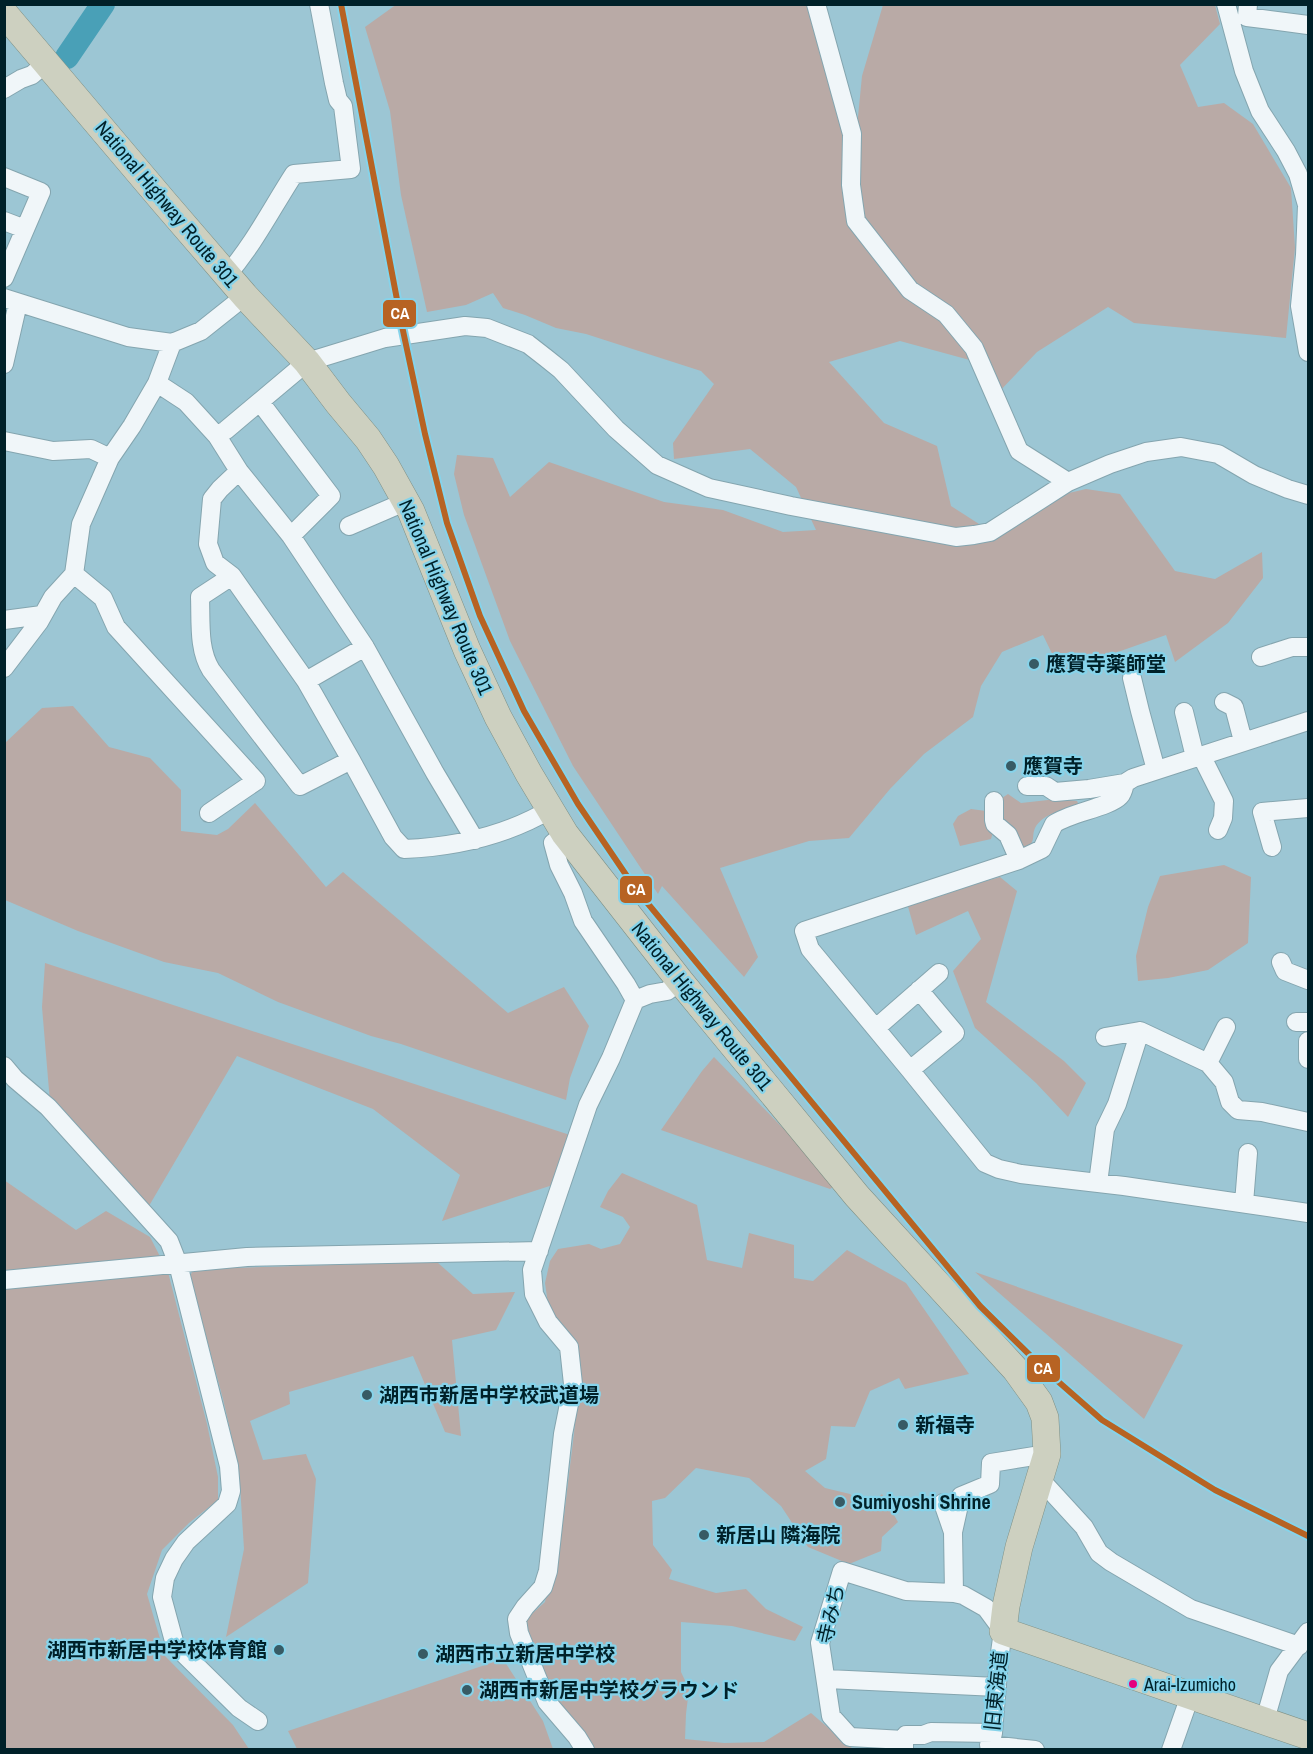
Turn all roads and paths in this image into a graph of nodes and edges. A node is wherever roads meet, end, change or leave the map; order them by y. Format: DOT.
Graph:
graph roads {
  1 [pos="319,4"];
  2 [pos="816,4"];
  3 [pos="1226,4"];
  4 [pos="1248,4"];
  5 [pos="4,13"];
  6 [pos="1308,25"];
  7 [pos="52,69"];
  8 [pos="4,89"];
  9 [pos="4,177"];
  10 [pos="4,221"];
  11 [pos="25,230"];
  12 [pos="227,275"];
  13 [pos="4,278"];
  14 [pos="245,296"];
  15 [pos="11,300"];
  16 [pos="1304,306"];
  17 [pos="172,344"];
  18 [pos="1308,352"];
  19 [pos="307,362"];
  20 [pos="4,364"];
  21 [pos="157,383"];
  22 [pos="260,402"];
  23 [pos="217,436"];
  24 [pos="4,441"];
  25 [pos="110,458"];
  26 [pos="238,471"];
  27 [pos="1068,482"];
  28 [pos="1308,495"];
  29 [pos="407,501"];
  30 [pos="349,526"];
  31 [pos="291,536"];
  32 [pos="74,574"];
  33 [pos="232,576"];
  34 [pos="42,615"];
  35 [pos="4,620"];
  36 [pos="365,647"];
  37 [pos="1308,647"];
  38 [pos="1261,657"];
  39 [pos="4,668"];
  40 [pos="1132,678"];
  41 [pos="306,681"];
  42 [pos="1224,702"];
  43 [pos="1184,712"];
  44 [pos="1308,720"];
  45 [pos="1243,741"];
  46 [pos="1198,756"];
  47 [pos="351,760"];
  48 [pos="1156,770"];
  49 [pos="1125,783"];
  50 [pos="1027,786"];
  51 [pos="994,801"];
  52 [pos="1308,808"];
  53 [pos="550,809"];
  54 [pos="209,813"];
  55 [pos="1218,830"];
  56 [pos="565,834"];
  57 [pos="476,840"];
  58 [pos="1272,847"];
  59 [pos="1019,860"];
  60 [pos="1281,962"];
  61 [pos="939,973"];
  62 [pos="1308,980"];
  63 [pos="680,981"];
  64 [pos="919,990"];
  65 [pos="634,1000"];
  66 [pos="1226,1027"];
  67 [pos="876,1028"];
  68 [pos="1140,1031"];
  69 [pos="1105,1037"];
  70 [pos="1308,1041"];
  71 [pos="1308,1059"];
  72 [pos="1208,1063"];
  73 [pos="4,1066"];
  74 [pos="910,1070"];
  75 [pos="1308,1122"];
  76 [pos="1248,1153"];
  77 [pos="1098,1183"];
  78 [pos="1244,1203"];
  79 [pos="1308,1213"];
  80 [pos="539,1251"];
  81 [pos="178,1264"];
  82 [pos="4,1280"];
  83 [pos="1043,1467"];
  84 [pos="943,1503"];
  85 [pos="953,1532"];
  86 [pos="954,1593"];
  87 [pos="1003,1631"];
  88 [pos="1304,1639"];
  89 [pos="827,1679"];
  90 [pos="997,1687"];
  91 [pos="1190,1696"];
  92 [pos="1265,1720"];
  93 [pos="258,1721"];
  94 [pos="1308,1736"];
  95 [pos="990,1743"];
  96 [pos="904,1744"];
  97 [pos="585,1749"];
  98 [pos="1035,1749"];
  99 [pos="1171,1749"];
  1 -- 12 [label="street"];
  2 -- 27 [label="street"];
  3 -- 16 [label="street"];
  4 -- 6 [label="street"];
  5 -- 7 [label="highway, National Highway Route 301"];
  7 -- 8 [label="street"];
  7 -- 12 [label="highway, National Highway Route 301"];
  9 -- 11 [label="street"];
  10 -- 11 [label="street"];
  11 -- 13 [label="street"];
  12 -- 14 [label="highway, National Highway Route 301"];
  14 -- 17 [label="street"];
  14 -- 19 [label="highway, National Highway Route 301"];
  15 -- 17 [label="street"];
  15 -- 20 [label="street"];
  16 -- 18 [label="street"];
  17 -- 21 [label="street"];
  19 -- 22 [label="street"];
  19 -- 27 [label="street"];
  19 -- 29 [label="highway, National Highway Route 301"];
  21 -- 23 [label="street"];
  21 -- 25 [label="street"];
  22 -- 23 [label="street"];
  22 -- 31 [label="street"];
  23 -- 26 [label="street"];
  24 -- 25 [label="street"];
  25 -- 32 [label="street"];
  26 -- 31 [label="street"];
  26 -- 33 [label="street"];
  27 -- 28 [label="street"];
  29 -- 30 [label="street"];
  29 -- 53 [label="highway, National Highway Route 301"];
  31 -- 36 [label="street"];
  32 -- 34 [label="street"];
  32 -- 54 [label="street"];
  33 -- 41 [label="street"];
  33 -- 47 [label="street"];
  34 -- 35 [label="street"];
  34 -- 39 [label="street"];
  36 -- 41 [label="street"];
  36 -- 57 [label="street"];
  37 -- 38 [label="street"];
  40 -- 48 [label="street"];
  41 -- 47 [label="street"];
  42 -- 45 [label="street"];
  43 -- 46 [label="street"];
  44 -- 45 [label="street"];
  45 -- 46 [label="street"];
  46 -- 48 [label="street"];
  46 -- 55 [label="street"];
  47 -- 57 [label="street"];
  48 -- 49 [label="street"];
  49 -- 50 [label="street"];
  49 -- 59 [label="street"];
  51 -- 59 [label="street"];
  52 -- 58 [label="street"];
  53 -- 56 [label="highway, National Highway Route 301"];
  53 -- 57 [label="street"];
  56 -- 63 [label="highway, National Highway Route 301"];
  56 -- 65 [label="street"];
  59 -- 67 [label="street"];
  60 -- 62 [label="street"];
  61 -- 64 [label="street"];
  63 -- 65 [label="street"];
  63 -- 83 [label="highway, National Highway Route 301"];
  64 -- 67 [label="street"];
  64 -- 74 [label="street"];
  65 -- 80 [label="street"];
  66 -- 72 [label="street"];
  67 -- 74 [label="street"];
  68 -- 69 [label="street"];
  68 -- 72 [label="street"];
  68 -- 77 [label="street"];
  70 -- 71 [label="street"];
  72 -- 75 [label="street"];
  73 -- 81 [label="street"];
  74 -- 77 [label="street"];
  76 -- 78 [label="street"];
  77 -- 78 [label="street"];
  78 -- 79 [label="street"];
  80 -- 81 [label="street"];
  80 -- 97 [label="street"];
  81 -- 82 [label="street"];
  81 -- 93 [label="street"];
  83 -- 85 [label="street"];
  83 -- 87 [label="highway, National Highway Route 301"];
  83 -- 88 [label="street"];
  84 -- 85 [label="street"];
  85 -- 86 [label="street"];
  86 -- 87 [label="street"];
  86 -- 89 [label="street, 寺みち"];
  87 -- 90 [label="street, 旧東海道"];
  87 -- 91 [label="highway"];
  88 -- 92 [label="street"];
  89 -- 90 [label="street"];
  89 -- 96 [label="street, 寺みち"];
  90 -- 95 [label="street, 旧東海道"];
  91 -- 92 [label="highway"];
  91 -- 99 [label="street"];
  92 -- 94 [label="highway"];
  95 -- 96 [label="street, 寺みち"];
  95 -- 98 [label="street, 寺みち"];
}
